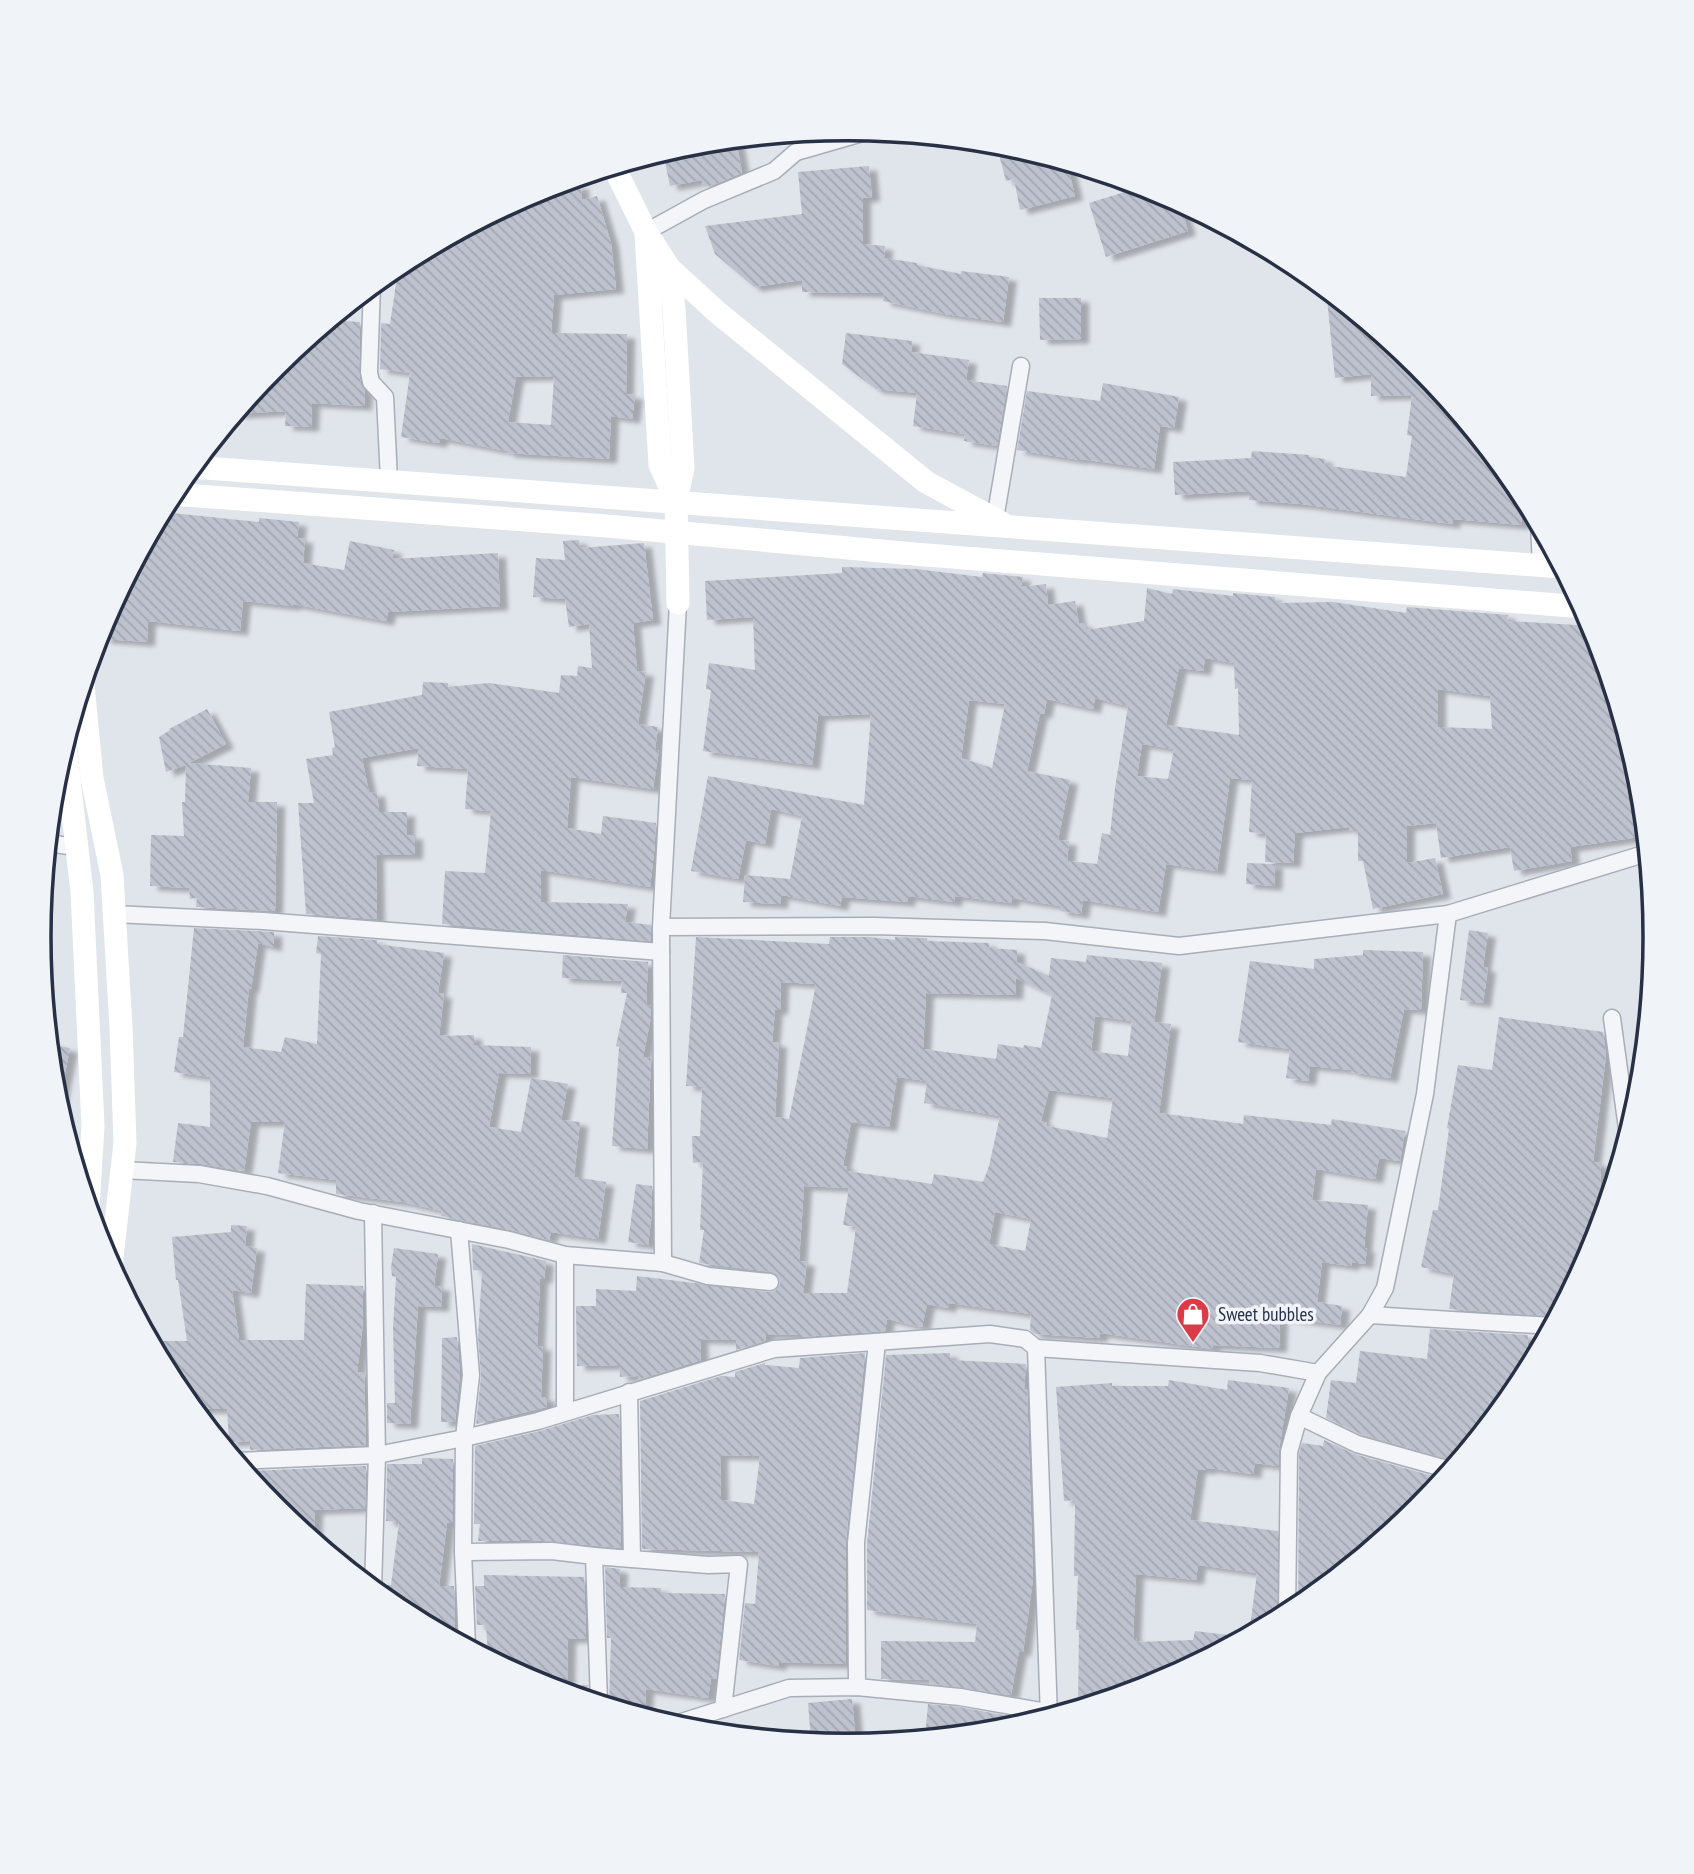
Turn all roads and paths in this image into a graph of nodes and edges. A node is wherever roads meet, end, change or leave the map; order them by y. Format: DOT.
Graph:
graph roads {
  1 [pos="834,141"];
  2 [pos="618,175"];
  3 [pos="646,232"];
  4 [pos="669,268"];
  5 [pos="372,298"];
  6 [pos="1021,366"];
  7 [pos="204,468"];
  8 [pos="389,480"];
  9 [pos="185,495"];
  10 [pos="676,500"];
  11 [pos="1003,524"];
  12 [pos="676,532"];
  13 [pos="1551,566"];
  14 [pos="678,603"];
  15 [pos="1571,606"];
  16 [pos="85,707"];
  17 [pos="68,774"];
  18 [pos="57,845"];
  19 [pos="75,848"];
  20 [pos="1639,856"];
  21 [pos="114,914"];
  22 [pos="1448,914"];
  23 [pos="661,927"];
  24 [pos="661,952"];
  25 [pos="1612,1018"];
  26 [pos="1624,1108"];
  27 [pos="122,1170"];
  28 [pos="90,1182"];
  29 [pos="373,1213"];
  30 [pos="459,1230"];
  31 [pos="113,1247"];
  32 [pos="565,1255"];
  33 [pos="663,1264"];
  34 [pos="770,1282"];
  35 [pos="1370,1315"];
  36 [pos="1542,1325"];
  37 [pos="877,1342"];
  38 [pos="1036,1348"];
  39 [pos="1318,1373"];
  40 [pos="629,1392"];
  41 [pos="565,1412"];
  42 [pos="1299,1416"];
  43 [pos="464,1438"];
  44 [pos="377,1455"];
  45 [pos="247,1461"];
  46 [pos="1441,1467"];
  47 [pos="463,1552"];
  48 [pos="594,1556"];
  49 [pos="632,1559"];
  50 [pos="373,1577"];
  51 [pos="1287,1600"];
  52 [pos="467,1636"];
  53 [pos="857,1687"];
  54 [pos="598,1693"];
  55 [pos="1052,1706"];
  56 [pos="723,1709"];
  57 [pos="1034,1711"];
  58 [pos="694,1718"];
  1 -- 3 [label="street"];
  2 -- 3 [label="main road"];
  3 -- 4 [label="main road"];
  3 -- 10 [label="main road"];
  4 -- 10 [label="main road"];
  4 -- 11 [label="main road"];
  5 -- 8 [label="street"];
  6 -- 11 [label="street"];
  7 -- 8 [label="main road"];
  8 -- 10 [label="main road"];
  9 -- 12 [label="main road"];
  10 -- 11 [label="main road"];
  10 -- 12 [label="main road"];
  11 -- 13 [label="main road"];
  12 -- 14 [label="main road"];
  12 -- 15 [label="main road"];
  14 -- 23 [label="street"];
  16 -- 21 [label="main road"];
  17 -- 19 [label="main road"];
  18 -- 19 [label="street"];
  19 -- 28 [label="main road"];
  20 -- 22 [label="street"];
  21 -- 24 [label="street"];
  21 -- 27 [label="main road"];
  22 -- 23 [label="street"];
  22 -- 35 [label="street"];
  23 -- 24 [label="street"];
  24 -- 33 [label="street"];
  25 -- 26 [label="street"];
  27 -- 29 [label="street"];
  27 -- 31 [label="main road"];
  29 -- 30 [label="street"];
  29 -- 44 [label="street"];
  30 -- 32 [label="street"];
  30 -- 43 [label="street"];
  32 -- 33 [label="street"];
  32 -- 41 [label="street"];
  33 -- 34 [label="street"];
  35 -- 36 [label="street"];
  35 -- 39 [label="street"];
  37 -- 38 [label="street"];
  37 -- 40 [label="street"];
  37 -- 53 [label="street"];
  38 -- 39 [label="street"];
  38 -- 55 [label="street"];
  39 -- 42 [label="street"];
  40 -- 41 [label="street"];
  40 -- 49 [label="street"];
  41 -- 43 [label="street"];
  42 -- 46 [label="street"];
  42 -- 51 [label="street"];
  43 -- 44 [label="street"];
  43 -- 47 [label="street"];
  44 -- 45 [label="street"];
  44 -- 50 [label="street"];
  47 -- 48 [label="street"];
  47 -- 52 [label="street"];
  48 -- 49 [label="street"];
  48 -- 54 [label="street"];
  49 -- 56 [label="street"];
  53 -- 56 [label="street"];
  53 -- 57 [label="street"];
  56 -- 58 [label="street"];
}
